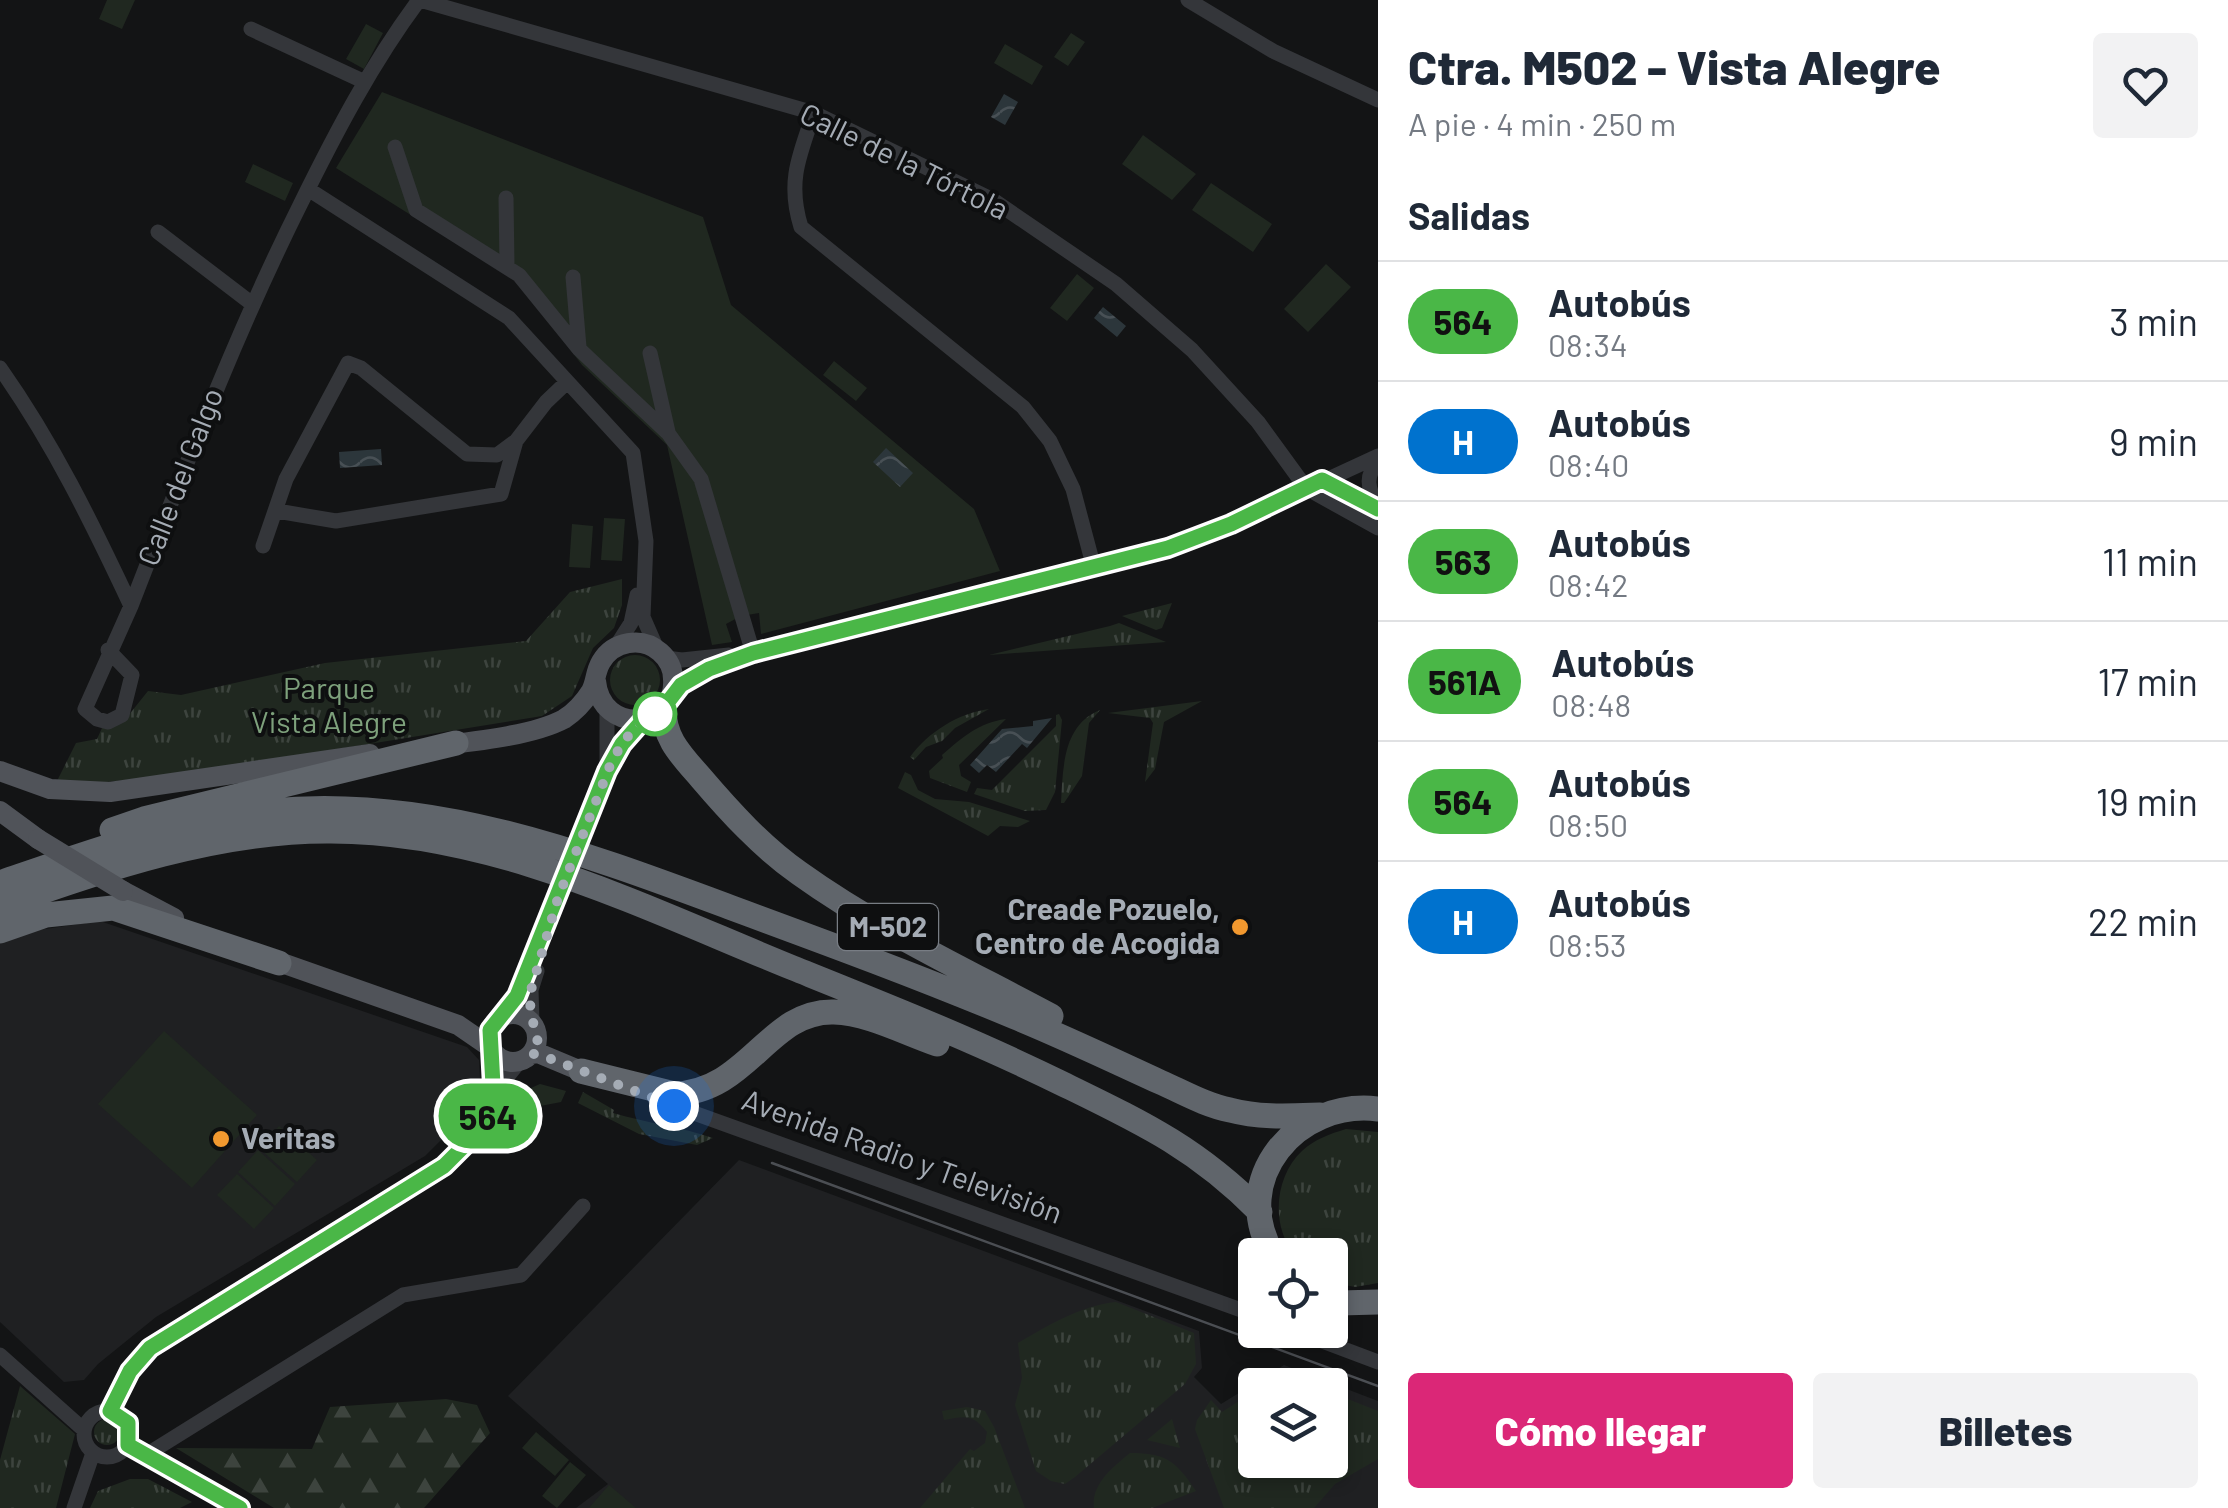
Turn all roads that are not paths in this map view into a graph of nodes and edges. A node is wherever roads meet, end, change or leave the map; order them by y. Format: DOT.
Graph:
graph roads {
  1 [pos="420,0"];
  2 [pos="1188,0"];
  3 [pos="462,6"];
  4 [pos="251,29"];
  5 [pos="365,82"];
  6 [pos="1378,100"];
  7 [pos="814,113"];
  8 [pos="395,147"];
  9 [pos="308,189"];
  10 [pos="506,198"];
  11 [pos="158,232"];
  12 [pos="507,265"];
  13 [pos="573,277"];
  14 [pos="251,303"];
  15 [pos="579,349"];
  16 [pos="650,353"];
  17 [pos="0,368"];
  18 [pos="567,382"];
  19 [pos="668,433"];
  20 [pos="516,441"];
  21 [pos="1378,460"];
  22 [pos="1322,480"];
  23 [pos="1306,488"];
  24 [pos="1378,507"];
  25 [pos="277,511"];
  26 [pos="1378,528"];
  27 [pos="646,542"];
  28 [pos="263,546"];
  29 [pos="1094,568"];
  30 [pos="130,606"];
  31 [pos="614,648"];
  32 [pos="108,650"];
  33 [pos="661,653"];
  34 [pos="753,653"];
  35 [pos="596,681"];
  36 [pos="659,707"];
  37 [pos="607,708"];
  38 [pos="456,743"];
  39 [pos="0,771"];
  40 [pos="607,771"];
  41 [pos="0,811"];
  42 [pos="0,870"];
  43 [pos="0,884"];
  44 [pos="558,898"];
  45 [pos="0,906"];
  46 [pos="0,931"];
  47 [pos="278,963"];
  48 [pos="503,1015"];
  49 [pos="532,1021"];
  50 [pos="492,1050"];
  51 [pos="525,1058"];
  52 [pos="581,1071"];
  53 [pos="1172,1087"];
  54 [pos="494,1104"];
  55 [pos="1371,1106"];
  56 [pos="1320,1115"];
  57 [pos="1136,1120"];
  58 [pos="583,1206"];
  59 [pos="1260,1212"];
  60 [pos="1266,1238"];
  61 [pos="1378,1302"];
  62 [pos="1348,1303"];
  63 [pos="1238,1309"];
  64 [pos="1341,1348"];
  65 [pos="0,1356"];
  66 [pos="1378,1362"];
  67 [pos="110,1411"];
  68 [pos="84,1430"];
  69 [pos="128,1445"];
  70 [pos="94,1454"];
  71 [pos="146,1455"];
  72 [pos="74,1508"];
  73 [pos="240,1508"];
  1 -- 3 [label="street, Calle de la Tórtola"];
  1 -- 5 [label="street, Calle del Galgo"];
  2 -- 6 [label="street"];
  3 -- 7 [label="street, Calle de la Tórtola"];
  4 -- 5 [label="street"];
  5 -- 9 [label="street, Calle del Galgo"];
  7 -- 23 [label="street, Calle de la Tórtola"];
  7 -- 29 [label="street"];
  8 -- 12 [label="street"];
  9 -- 14 [label="street, Calle del Galgo"];
  9 -- 18 [label="street"];
  10 -- 12 [label="street"];
  11 -- 14 [label="street"];
  12 -- 15 [label="street"];
  13 -- 15 [label="street"];
  14 -- 30 [label="street, Calle del Galgo"];
  15 -- 19 [label="street"];
  16 -- 19 [label="street"];
  17 -- 30 [label="street"];
  18 -- 20 [label="street"];
  18 -- 27 [label="street"];
  19 -- 34 [label="street"];
  20 -- 25 [label="street"];
  20 -- 25 [label="street"];
  21 -- 22 [label="street"];
  21 -- 24 [label="street"];
  22 -- 23 [label="street"];
  22 -- 24 [label="street"];
  23 -- 26 [label="street"];
  23 -- 29 [label="street"];
  25 -- 28 [label="street"];
  27 -- 31 [label="street"];
  27 -- 33 [label="street"];
  29 -- 34 [label="street"];
  30 -- 32 [label="street, Calle del Galgo"];
  31 -- 33 [label="main road"];
  31 -- 35 [label="main road"];
  32 -- 32 [label="street, Calle del Galgo"];
  33 -- 34 [label="street"];
  33 -- 36 [label="main road"];
  34 -- 36 [label="street"];
  35 -- 37 [label="main road"];
  35 -- 38 [label="main road"];
  36 -- 37 [label="main road"];
  36 -- 40 [label="street"];
  36 -- 53 [label="highway, M-502"];
  37 -- 40 [label="street"];
  38 -- 39 [label="main road"];
  38 -- 42 [label="highway"];
  40 -- 44 [label="street, bridge"];
  41 -- 47 [label="main road, bridge"];
  43 -- 53 [label="highway, M-502"];
  44 -- 48 [label="street"];
  44 -- 49 [label="street"];
  45 -- 57 [label="highway, M-502"];
  46 -- 47 [label="highway"];
  47 -- 50 [label="main road"];
  48 -- 49 [label="main road"];
  48 -- 50 [label="main road"];
  49 -- 51 [label="main road"];
  50 -- 51 [label="main road"];
  50 -- 54 [label="street"];
  51 -- 52 [label="main road, Avenida Radio y Televisión"];
  51 -- 54 [label="street"];
  52 -- 57 [label="highway, M-502"];
  52 -- 63 [label="street, Avenida Radio y Televisión"];
  53 -- 56 [label="highway, M-502"];
  54 -- 67 [label="street"];
  55 -- 56 [label="highway, M-502"];
  56 -- 59 [label="highway, M-502"];
  57 -- 59 [label="highway, M-502"];
  58 -- 71 [label="street"];
  59 -- 60 [label="highway"];
  61 -- 62 [label="highway"];
  64 -- 66 [label="street"];
  65 -- 68 [label="street"];
  67 -- 68 [label="street"];
  67 -- 69 [label="street"];
  68 -- 70 [label="street"];
  69 -- 70 [label="street"];
  69 -- 71 [label="street"];
  70 -- 72 [label="street"];
  71 -- 73 [label="street"];
}
